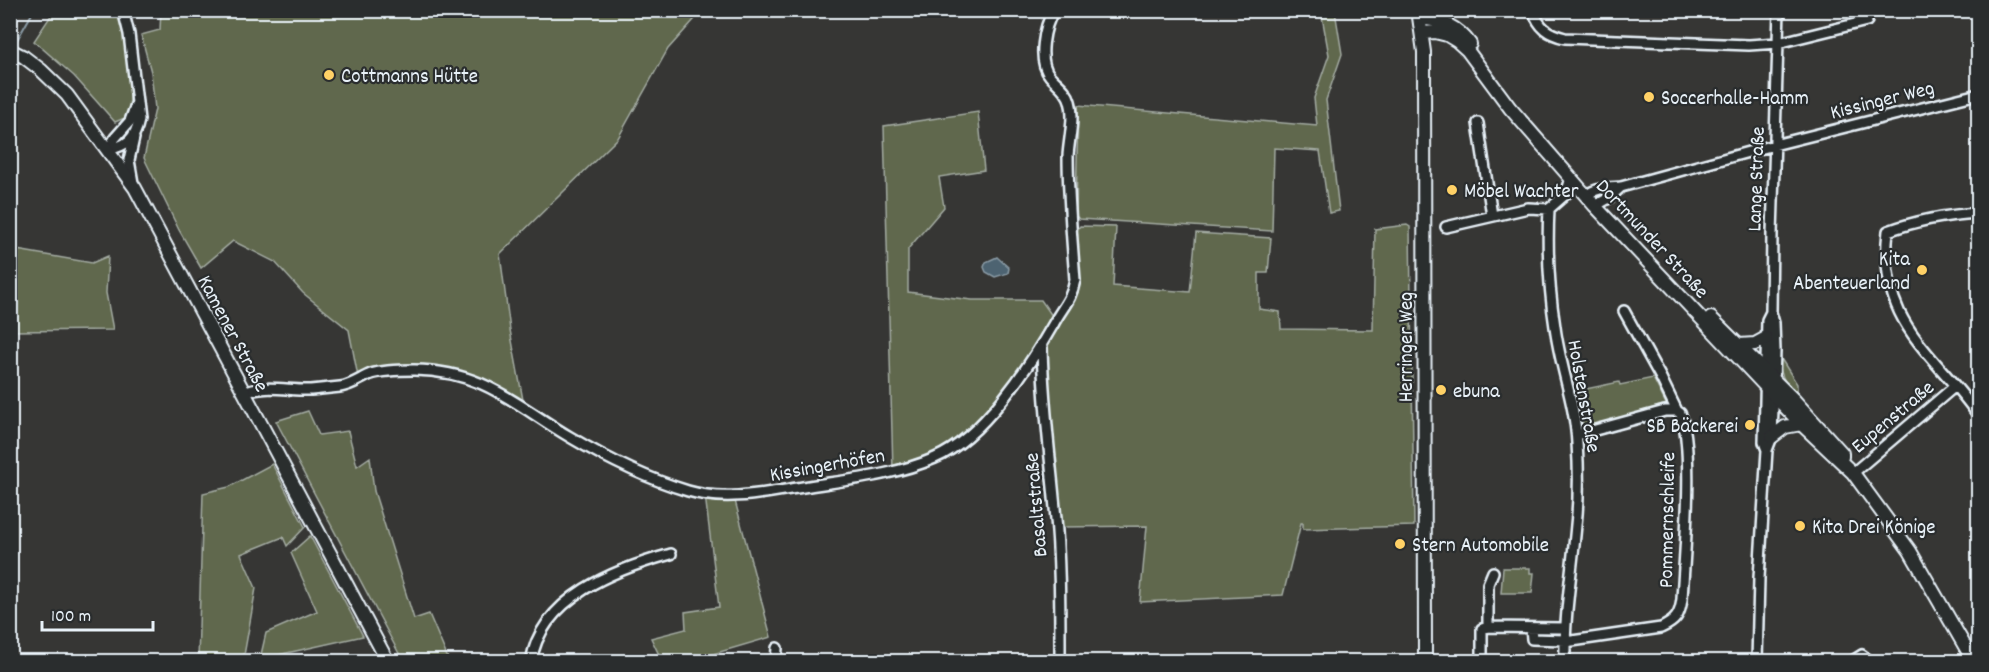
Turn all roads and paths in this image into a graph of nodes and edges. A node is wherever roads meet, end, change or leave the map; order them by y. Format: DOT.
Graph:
graph roads {
  1 [pos="123,10"];
  2 [pos="1054,10"];
  3 [pos="1533,10"];
  4 [pos="1779,10"];
  5 [pos="1419,15"];
  6 [pos="1867,21"];
  7 [pos="1423,33"];
  8 [pos="1778,44"];
  9 [pos="10,50"];
  10 [pos="1978,94"];
  11 [pos="137,102"];
  12 [pos="1478,123"];
  13 [pos="138,127"];
  14 [pos="1774,145"];
  15 [pos="108,150"];
  16 [pos="1571,178"];
  17 [pos="1621,187"];
  18 [pos="135,188"];
  19 [pos="1586,193"];
  20 [pos="1566,194"];
  21 [pos="1598,204"];
  22 [pos="1549,209"];
  23 [pos="1978,213"];
  24 [pos="1492,216"];
  25 [pos="1446,227"];
  26 [pos="1624,311"];
  27 [pos="1771,312"];
  28 [pos="1766,338"];
  29 [pos="1739,345"];
  30 [pos="1042,346"];
  31 [pos="1769,383"];
  32 [pos="1954,387"];
  33 [pos="244,393"];
  34 [pos="1677,411"];
  35 [pos="1978,415"];
  36 [pos="1801,424"];
  37 [pos="1576,435"];
  38 [pos="1772,437"];
  39 [pos="1767,450"];
  40 [pos="1844,462"];
  41 [pos="1853,473"];
  42 [pos="671,554"];
  43 [pos="1492,572"];
  44 [pos="1488,627"];
  45 [pos="1531,628"];
  46 [pos="1564,628"];
  47 [pos="1565,641"];
  48 [pos="777,648"];
  49 [pos="388,662"];
  50 [pos="531,662"];
  51 [pos="776,662"];
  52 [pos="1059,662"];
  53 [pos="1425,662"];
  54 [pos="1482,662"];
  55 [pos="1565,662"];
  56 [pos="1757,662"];
  57 [pos="1851,662"];
  58 [pos="1871,662"];
  59 [pos="1974,662"];
  1 -- 11 [label="street"];
  2 -- 30 [label="street, Kissingerhöfen"];
  3 -- 8 [label="street"];
  4 -- 8 [label="street, Lange Straße"];
  5 -- 7 [label="main road, Dortmunder Straße"];
  5 -- 19 [label="main road, Dortmunder Straße"];
  6 -- 8 [label="street"];
  7 -- 16 [label="main road, Dortmunder Straße"];
  7 -- 53 [label="main road, Herringer Weg"];
  8 -- 14 [label="street, Lange Straße"];
  9 -- 15 [label="main road, Kamener Straße"];
  10 -- 14 [label="street, Kissinger Weg"];
  11 -- 13 [label="street"];
  11 -- 15 [label="street"];
  12 -- 24 [label="street"];
  13 -- 15 [label="street"];
  13 -- 18 [label="street"];
  14 -- 17 [label="street, Kissinger Weg"];
  14 -- 27 [label="street, Lange Straße"];
  15 -- 18 [label="main road, Kamener Straße"];
  16 -- 19 [label="main road, Dortmunder Straße"];
  16 -- 20 [label="street"];
  17 -- 19 [label="street, Kissinger Weg"];
  17 -- 21 [label="street, Kissinger Weg"];
  18 -- 33 [label="main road, Kamener Straße"];
  19 -- 20 [label="street, Kissinger Weg"];
  19 -- 21 [label="main road, Dortmunder Straße"];
  20 -- 22 [label="street"];
  21 -- 29 [label="main road, Dortmunder Straße"];
  21 -- 31 [label="main road, Dortmunder Straße"];
  22 -- 24 [label="street"];
  22 -- 37 [label="street, Holstenstraße"];
  23 -- 32 [label="street"];
  24 -- 25 [label="street"];
  26 -- 34 [label="street"];
  27 -- 28 [label="street, Lange Straße"];
  27 -- 31 [label="street, Lange Straße"];
  28 -- 29 [label="main road"];
  28 -- 31 [label="street, Lange Straße"];
  29 -- 31 [label="main road, Dortmunder Straße"];
  30 -- 33 [label="street, Kissingerhöfen"];
  30 -- 52 [label="street, Basaltstraße"];
  31 -- 36 [label="main road, Dortmunder Straße"];
  31 -- 38 [label="street, Lange Straße"];
  31 -- 39 [label="street, Lange Straße"];
  31 -- 40 [label="main road, Dortmunder Straße"];
  32 -- 35 [label="street"];
  32 -- 41 [label="street, Eupenstraße"];
  33 -- 49 [label="main road, Kamener Straße"];
  34 -- 37 [label="street"];
  34 -- 47 [label="street, Pommernschleife"];
  36 -- 38 [label="main road"];
  36 -- 40 [label="main road, Dortmunder Straße"];
  37 -- 46 [label="street, Holstenstraße"];
  38 -- 39 [label="street, Lange Straße"];
  39 -- 56 [label="street, Lange Straße"];
  40 -- 41 [label="main road, Dortmunder Straße"];
  41 -- 59 [label="main road, Dortmunder Straße"];
  42 -- 50 [label="street"];
  43 -- 44 [label="street"];
  44 -- 45 [label="street"];
  44 -- 54 [label="street"];
  45 -- 46 [label="street"];
  45 -- 47 [label="street"];
  46 -- 47 [label="street, Holstenstraße"];
  47 -- 55 [label="street, Holstenstraße"];
  48 -- 51 [label="street"];
  57 -- 58 [label="street"];
}
